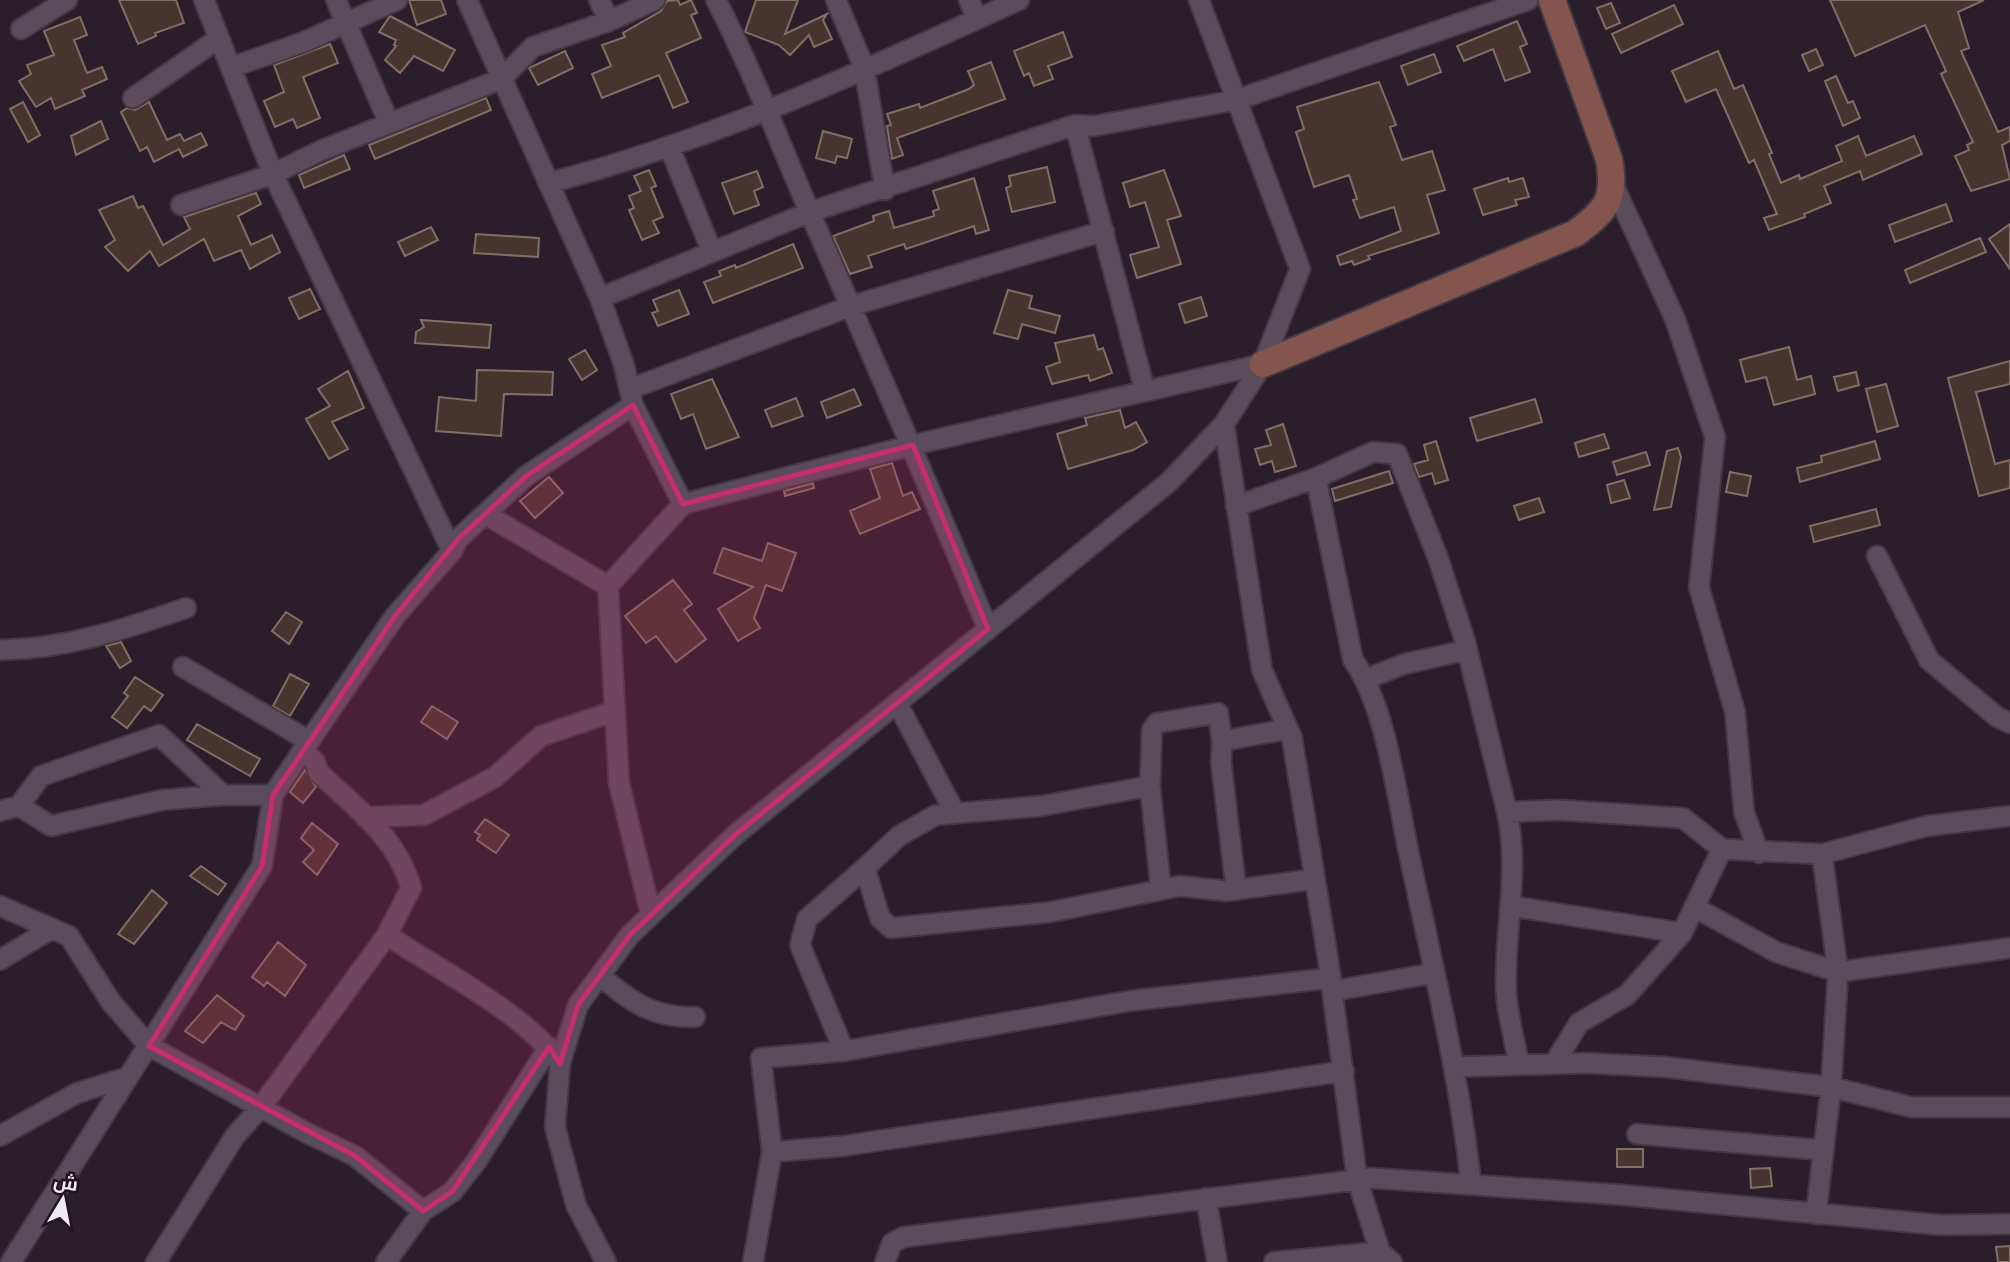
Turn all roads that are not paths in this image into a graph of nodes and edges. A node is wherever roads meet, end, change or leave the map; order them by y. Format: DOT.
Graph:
graph roads {
  1 [pos="67,0"];
  2 [pos="204,0"];
  3 [pos="336,0"];
  4 [pos="397,0"];
  5 [pos="467,0"];
  6 [pos="599,0"];
  7 [pos="655,0"];
  8 [pos="716,0"];
  9 [pos="836,0"];
  10 [pos="969,0"];
  11 [pos="1019,0"];
  12 [pos="1199,0"];
  13 [pos="1528,0"];
  14 [pos="1552,0"];
  15 [pos="977,19"];
  16 [pos="609,20"];
  17 [pos="346,23"];
  18 [pos="21,29"];
  19 [pos="218,39"];
  20 [pos="232,66"];
  21 [pos="863,67"];
  22 [pos="501,79"];
  23 [pos="133,98"];
  24 [pos="1237,100"];
  25 [pos="768,109"];
  26 [pos="388,123"];
  27 [pos="1075,125"];
  28 [pos="669,146"];
  29 [pos="273,174"];
  30 [pos="548,183"];
  31 [pos="1613,184"];
  32 [pos="885,190"];
  33 [pos="181,205"];
  34 [pos="810,212"];
  35 [pos="1104,231"];
  36 [pos="712,253"];
  37 [pos="600,298"];
  38 [pos="851,306"];
  39 [pos="1264,364"];
  40 [pos="1145,391"];
  41 [pos="631,397"];
  42 [pos="1224,424"];
  43 [pos="913,445"];
  44 [pos="1316,478"];
  45 [pos="683,504"];
  46 [pos="1236,506"];
  47 [pos="485,514"];
  48 [pos="452,551"];
  49 [pos="1877,556"];
  50 [pos="608,586"];
  51 [pos="187,608"];
  52 [pos="988,629"];
  53 [pos="0,650"];
  54 [pos="1467,650"];
  55 [pos="183,667"];
  56 [pos="1366,679"];
  57 [pos="897,703"];
  58 [pos="615,711"];
  59 [pos="2010,723"];
  60 [pos="1288,729"];
  61 [pos="1222,741"];
  62 [pos="306,745"];
  63 [pos="1150,786"];
  64 [pos="223,794"];
  65 [pos="273,795"];
  66 [pos="10,808"];
  67 [pos="1507,812"];
  68 [pos="955,813"];
  69 [pos="2010,816"];
  70 [pos="365,817"];
  71 [pos="1722,849"];
  72 [pos="1759,852"];
  73 [pos="1822,854"];
  74 [pos="865,868"];
  75 [pos="1315,879"];
  76 [pos="1236,889"];
  77 [pos="1161,890"];
  78 [pos="0,906"];
  79 [pos="1511,906"];
  80 [pos="1694,907"];
  81 [pos="651,915"];
  82 [pos="51,929"];
  83 [pos="1682,933"];
  84 [pos="387,935"];
  85 [pos="2010,948"];
  86 [pos="0,960"];
  87 [pos="1838,972"];
  88 [pos="1434,973"];
  89 [pos="600,976"];
  90 [pos="1332,985"];
  91 [pos="695,1017"];
  92 [pos="149,1046"];
  93 [pos="844,1051"];
  94 [pos="555,1056"];
  95 [pos="1554,1064"];
  96 [pos="1518,1065"];
  97 [pos="1454,1067"];
  98 [pos="1344,1071"];
  99 [pos="128,1077"];
  100 [pos="1831,1087"];
  101 [pos="261,1107"];
  102 [pos="2010,1107"];
  103 [pos="1637,1134"];
  104 [pos="0,1136"];
  105 [pos="1821,1150"];
  106 [pos="772,1152"];
  107 [pos="1357,1179"];
  108 [pos="1471,1184"];
  109 [pos="1206,1198"];
  110 [pos="423,1211"];
  111 [pos="1816,1214"];
  112 [pos="2010,1224"];
  113 [pos="1386,1257"];
  114 [pos="11,1262"];
  115 [pos="156,1262"];
  116 [pos="386,1262"];
  117 [pos="607,1262"];
  118 [pos="752,1262"];
  119 [pos="886,1262"];
  120 [pos="1217,1262"];
  121 [pos="1275,1262"];
  1 -- 18 [label="street"];
  2 -- 19 [label="street"];
  3 -- 17 [label="street"];
  4 -- 17 [label="street"];
  5 -- 22 [label="street"];
  6 -- 16 [label="street"];
  7 -- 16 [label="street"];
  8 -- 25 [label="street"];
  9 -- 21 [label="street"];
  10 -- 15 [label="street"];
  11 -- 15 [label="street"];
  12 -- 24 [label="street"];
  13 -- 24 [label="street"];
  14 -- 31 [label="street"];
  15 -- 21 [label="street"];
  16 -- 22 [label="street"];
  17 -- 20 [label="street"];
  17 -- 26 [label="street"];
  19 -- 20 [label="street"];
  19 -- 23 [label="street"];
  20 -- 29 [label="street"];
  21 -- 25 [label="street"];
  21 -- 32 [label="street"];
  22 -- 26 [label="street"];
  22 -- 30 [label="street"];
  24 -- 27 [label="street"];
  24 -- 39 [label="street"];
  25 -- 28 [label="street"];
  25 -- 34 [label="street"];
  26 -- 29 [label="street"];
  27 -- 32 [label="street"];
  27 -- 35 [label="street"];
  28 -- 30 [label="street"];
  28 -- 36 [label="street"];
  29 -- 33 [label="street"];
  29 -- 48 [label="street"];
  30 -- 37 [label="street"];
  31 -- 39 [label="street"];
  31 -- 72 [label="street"];
  32 -- 34 [label="street"];
  34 -- 36 [label="street"];
  34 -- 38 [label="street"];
  35 -- 38 [label="street"];
  35 -- 40 [label="street"];
  36 -- 37 [label="street"];
  37 -- 41 [label="street"];
  38 -- 41 [label="street"];
  38 -- 43 [label="street"];
  39 -- 40 [label="street"];
  39 -- 42 [label="street"];
  40 -- 43 [label="street"];
  41 -- 45 [label="street"];
  41 -- 47 [label="street"];
  42 -- 46 [label="street"];
  42 -- 52 [label="street"];
  43 -- 45 [label="street"];
  43 -- 52 [label="street"];
  44 -- 46 [label="street"];
  44 -- 54 [label="street"];
  44 -- 56 [label="street"];
  45 -- 50 [label="street"];
  46 -- 60 [label="street"];
  47 -- 48 [label="street"];
  47 -- 50 [label="street"];
  48 -- 62 [label="street"];
  49 -- 59 [label="street"];
  50 -- 58 [label="street"];
  51 -- 53 [label="street"];
  52 -- 57 [label="street"];
  54 -- 56 [label="street"];
  54 -- 67 [label="street"];
  55 -- 62 [label="street"];
  56 -- 88 [label="street"];
  57 -- 68 [label="street"];
  57 -- 81 [label="street"];
  58 -- 70 [label="street"];
  58 -- 81 [label="street"];
  60 -- 61 [label="street"];
  60 -- 75 [label="street"];
  61 -- 63 [label="street"];
  61 -- 76 [label="street"];
  62 -- 65 [label="street"];
  62 -- 70 [label="street"];
  63 -- 68 [label="street"];
  63 -- 77 [label="street"];
  64 -- 65 [label="street"];
  64 -- 66 [label="street"];
  64 -- 66 [label="street"];
  65 -- 92 [label="street"];
  67 -- 71 [label="street"];
  67 -- 79 [label="street"];
  68 -- 74 [label="street"];
  69 -- 73 [label="street"];
  70 -- 84 [label="street"];
  71 -- 72 [label="street"];
  71 -- 80 [label="street"];
  72 -- 73 [label="street"];
  73 -- 87 [label="street"];
  74 -- 77 [label="street"];
  74 -- 93 [label="street"];
  75 -- 76 [label="street"];
  75 -- 90 [label="street"];
  76 -- 77 [label="street"];
  78 -- 82 [label="street"];
  79 -- 83 [label="street"];
  79 -- 96 [label="street"];
  80 -- 83 [label="street"];
  80 -- 87 [label="street"];
  81 -- 89 [label="street"];
  82 -- 86 [label="street"];
  82 -- 92 [label="street"];
  83 -- 95 [label="street"];
  84 -- 94 [label="street"];
  84 -- 101 [label="street"];
  85 -- 87 [label="street"];
  87 -- 100 [label="street"];
  88 -- 90 [label="street"];
  88 -- 97 [label="street"];
  89 -- 91 [label="street"];
  89 -- 94 [label="street"];
  90 -- 93 [label="street"];
  90 -- 98 [label="street"];
  92 -- 99 [label="street"];
  92 -- 101 [label="street"];
  93 -- 106 [label="street"];
  94 -- 110 [label="street"];
  94 -- 117 [label="street"];
  95 -- 96 [label="street"];
  95 -- 100 [label="street"];
  96 -- 97 [label="street"];
  97 -- 108 [label="street"];
  98 -- 106 [label="street"];
  98 -- 107 [label="street"];
  99 -- 104 [label="street"];
  99 -- 114 [label="street"];
  100 -- 102 [label="street"];
  100 -- 105 [label="street"];
  101 -- 110 [label="street"];
  101 -- 115 [label="street"];
  103 -- 105 [label="street"];
  105 -- 111 [label="street"];
  106 -- 118 [label="street"];
  107 -- 108 [label="street"];
  107 -- 109 [label="street"];
  107 -- 113 [label="street"];
  108 -- 111 [label="street"];
  109 -- 119 [label="street"];
  109 -- 120 [label="street"];
  110 -- 116 [label="street"];
  111 -- 112 [label="street"];
  113 -- 121 [label="street"];
}
